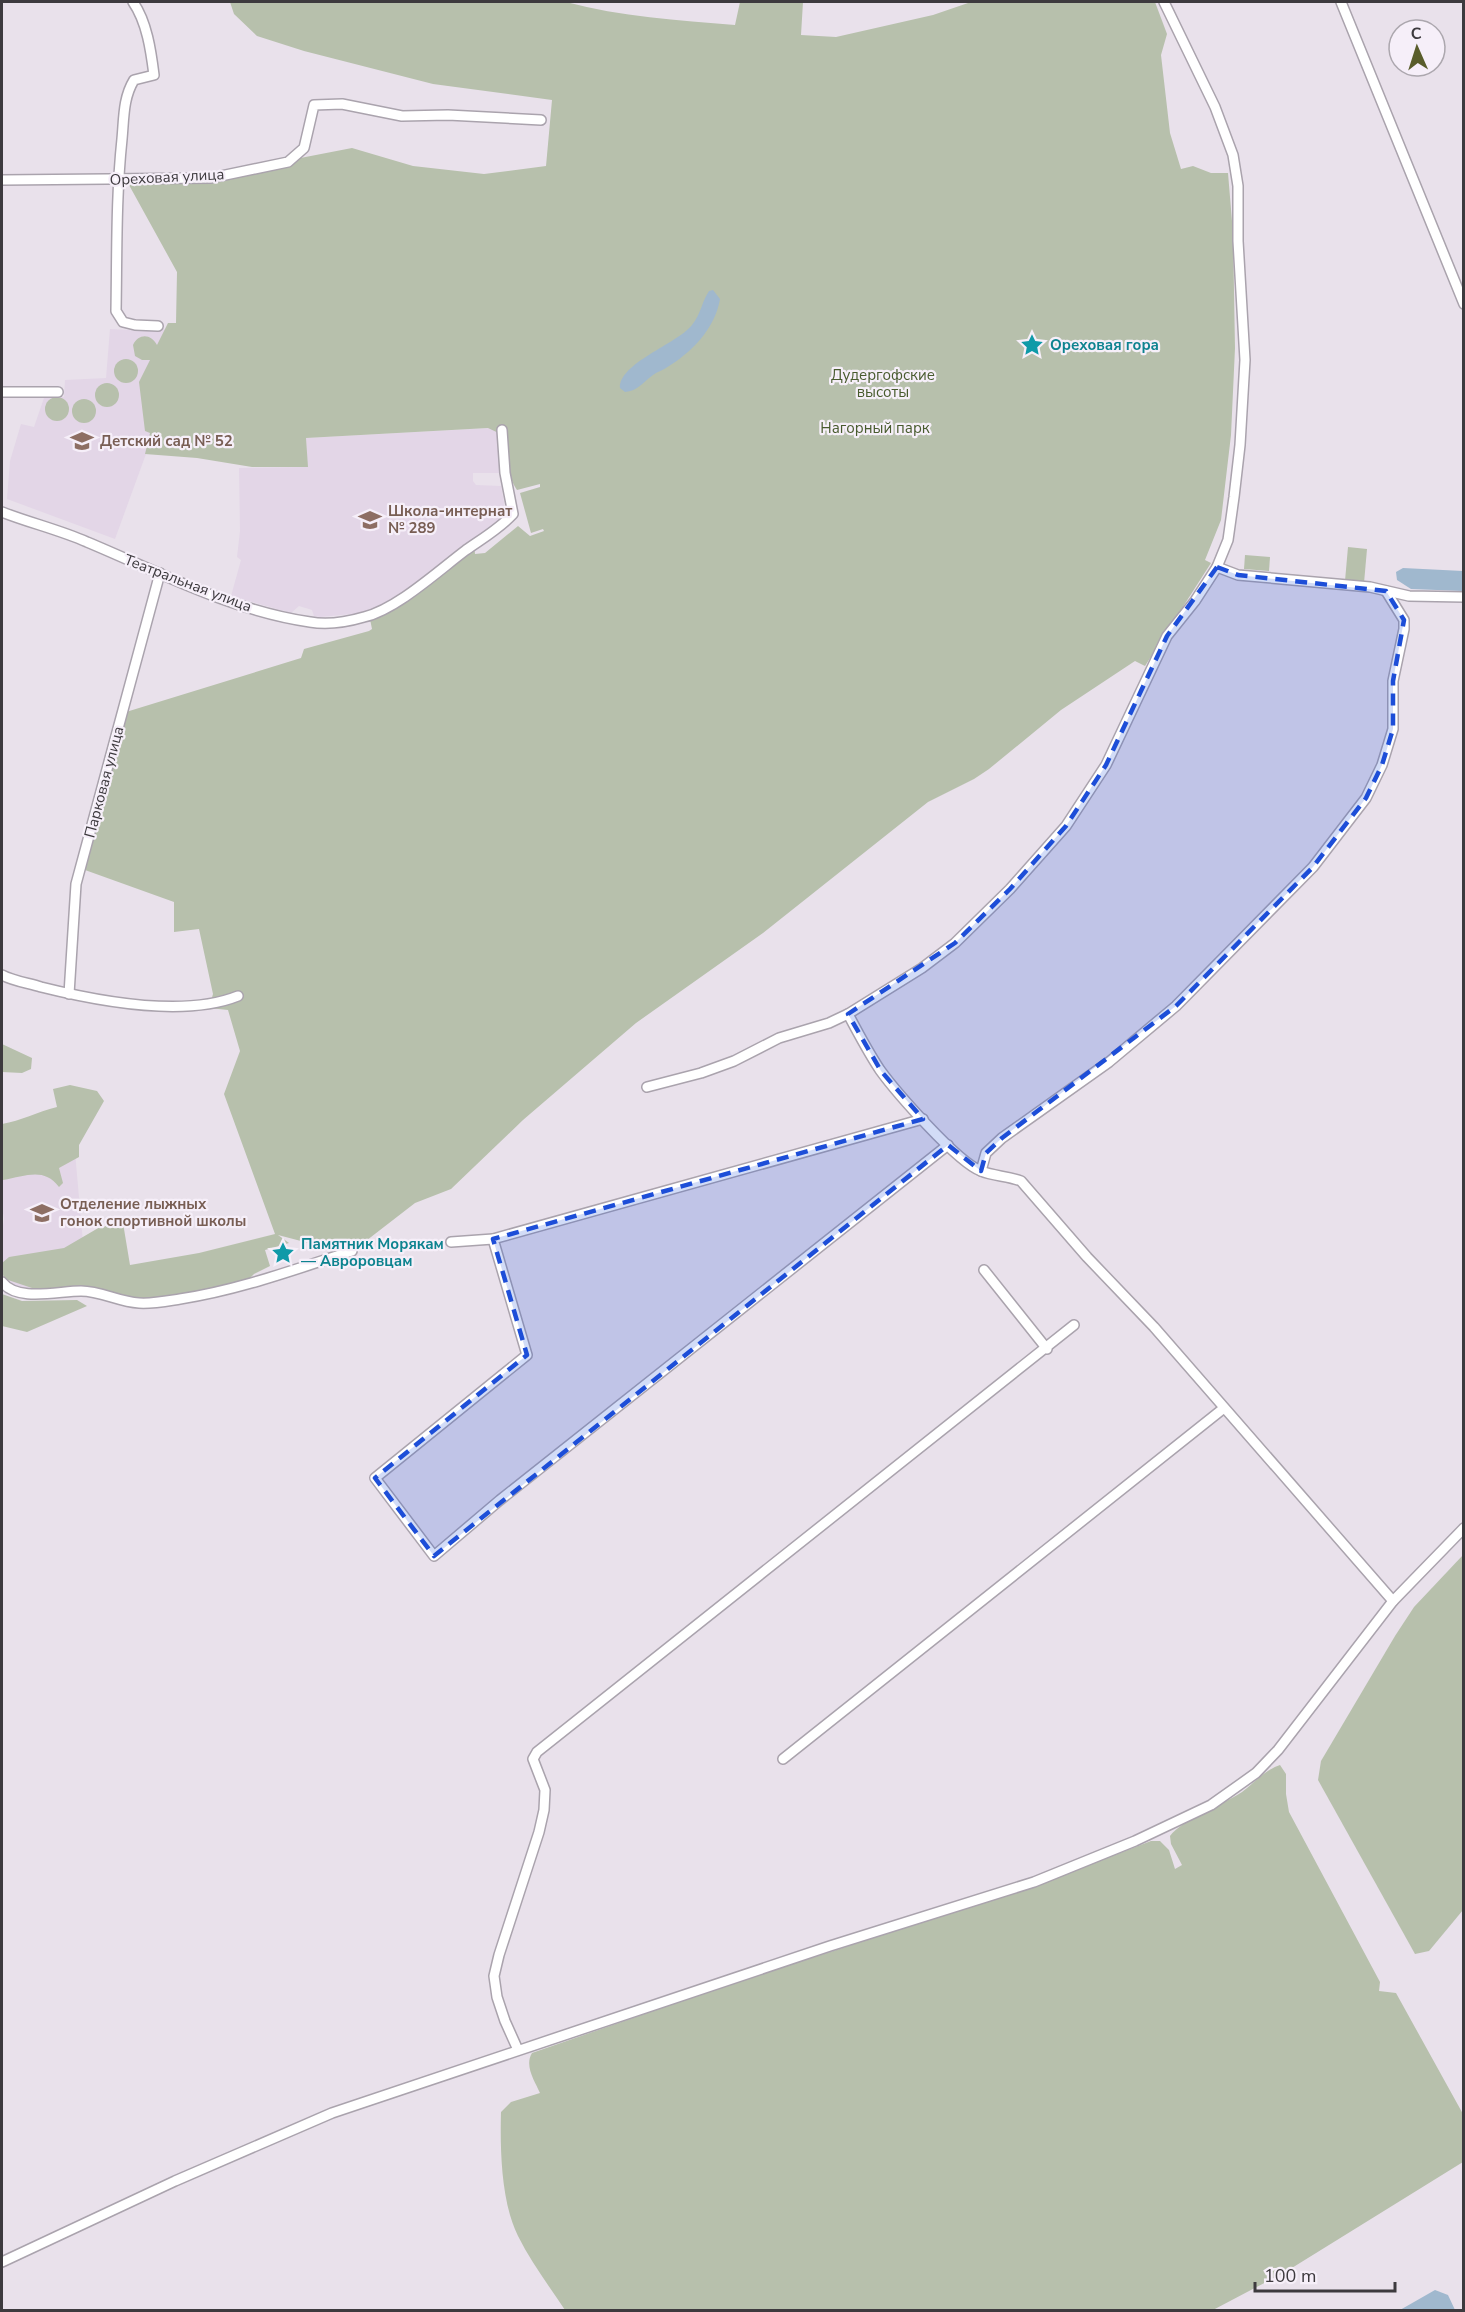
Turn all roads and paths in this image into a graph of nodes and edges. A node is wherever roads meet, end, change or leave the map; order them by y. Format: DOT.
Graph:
graph roads {
  1 [pos="133,2"];
  2 [pos="1164,2"];
  3 [pos="1341,2"];
  4 [pos="541,120"];
  5 [pos="118,178"];
  6 [pos="2,180"];
  7 [pos="1464,304"];
  8 [pos="158,326"];
  9 [pos="2,392"];
  10 [pos="58,392"];
  11 [pos="502,430"];
  12 [pos="2,512"];
  13 [pos="1217,567"];
  14 [pos="160,573"];
  15 [pos="1386,591"];
  16 [pos="1464,597"];
  17 [pos="2,975"];
  18 [pos="69,994"];
  19 [pos="238,996"];
  20 [pos="848,1014"];
  21 [pos="647,1087"];
  22 [pos="923,1119"];
  23 [pos="948,1145"];
  24 [pos="981,1171"];
  25 [pos="494,1239"];
  26 [pos="451,1242"];
  27 [pos="352,1251"];
  28 [pos="984,1270"];
  29 [pos="2,1282"];
  30 [pos="1074,1325"];
  31 [pos="1047,1349"];
  32 [pos="1224,1408"];
  33 [pos="1464,1528"];
  34 [pos="1393,1601"];
  35 [pos="783,1759"];
  36 [pos="518,2050"];
  37 [pos="2,2262"];
  1 -- 5 [label="street"];
  2 -- 13 [label="street"];
  3 -- 7 [label="street"];
  4 -- 5 [label="street, Ореховая улица"];
  5 -- 6 [label="street, Ореховая улица"];
  5 -- 8 [label="street"];
  9 -- 10 [label="street"];
  11 -- 14 [label="street, Театральная улица"];
  12 -- 14 [label="street, Театральная улица"];
  13 -- 15 [label="street"];
  13 -- 20 [label="street"];
  14 -- 18 [label="street, Парковая улица"];
  15 -- 16 [label="street"];
  15 -- 24 [label="street"];
  17 -- 18 [label="street"];
  18 -- 19 [label="street"];
  20 -- 21 [label="street"];
  20 -- 22 [label="street"];
  22 -- 23 [label="street"];
  22 -- 25 [label="street"];
  23 -- 24 [label="street"];
  23 -- 25 [label="street"];
  24 -- 32 [label="street"];
  25 -- 26 [label="street"];
  27 -- 29 [label="street"];
  28 -- 31 [label="street"];
  30 -- 31 [label="street"];
  31 -- 36 [label="street"];
  32 -- 34 [label="street"];
  32 -- 35 [label="street"];
  33 -- 34 [label="street"];
  34 -- 36 [label="street"];
  36 -- 37 [label="street"];
}
